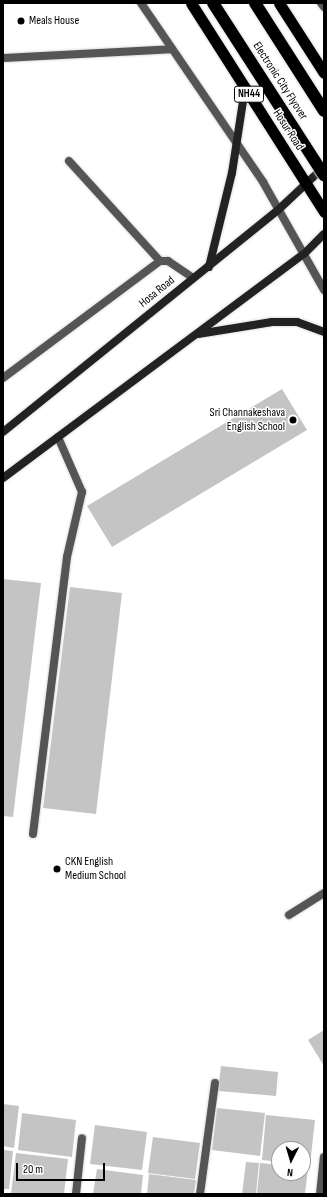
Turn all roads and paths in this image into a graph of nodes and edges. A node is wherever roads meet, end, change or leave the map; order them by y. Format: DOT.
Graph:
graph roads {
  1 [pos="141,3"];
  2 [pos="191,3"];
  3 [pos="213,3"];
  4 [pos="254,3"];
  5 [pos="279,3"];
  6 [pos="322,3"];
  7 [pos="324,7"];
  8 [pos="172,49"];
  9 [pos="3,58"];
  10 [pos="324,73"];
  11 [pos="245,88"];
  12 [pos="324,111"];
  13 [pos="237,144"];
  14 [pos="69,161"];
  15 [pos="324,167"];
  16 [pos="324,175"];
  17 [pos="308,184"];
  18 [pos="277,211"];
  19 [pos="324,212"];
  20 [pos="324,234"];
  21 [pos="304,254"];
  22 [pos="160,261"];
  23 [pos="209,267"];
  24 [pos="193,278"];
  25 [pos="324,290"];
  26 [pos="324,332"];
  27 [pos="196,335"];
  28 [pos="3,378"];
  29 [pos="3,432"];
  30 [pos="58,437"];
  31 [pos="3,478"];
  32 [pos="33,834"];
  33 [pos="324,893"];
  34 [pos="289,915"];
  35 [pos="215,1083"];
  36 [pos="82,1138"];
  37 [pos="324,1157"];
  38 [pos="76,1194"];
  39 [pos="200,1194"];
  40 [pos="320,1194"];
  1 -- 8 [label="street"];
  2 -- 11 [label="highway, Hosur Road / NH44"];
  3 -- 16 [label="highway, Electronic City Flyover, bridge"];
  4 -- 12 [label="highway, Electronic City Flyover"];
  5 -- 10 [label="highway"];
  6 -- 7 [label="street"];
  8 -- 9 [label="street"];
  8 -- 13 [label="street"];
  11 -- 13 [label="main road"];
  11 -- 17 [label="highway, Hosur Road / NH44"];
  13 -- 18 [label="street"];
  13 -- 23 [label="main road"];
  14 -- 22 [label="street"];
  15 -- 17 [label="main road, Hosa Road"];
  17 -- 18 [label="main road, Hosa Road"];
  17 -- 19 [label="highway, Hosur Road / NH44"];
  18 -- 21 [label="street"];
  18 -- 23 [label="main road, Hosa Road"];
  20 -- 21 [label="main road"];
  21 -- 25 [label="street"];
  21 -- 27 [label="main road"];
  22 -- 24 [label="street"];
  22 -- 28 [label="street"];
  23 -- 24 [label="main road, Hosa Road"];
  24 -- 29 [label="main road, Hosa Road"];
  26 -- 27 [label="main road"];
  27 -- 30 [label="main road"];
  30 -- 31 [label="main road"];
  30 -- 32 [label="street"];
  33 -- 34 [label="street"];
  35 -- 39 [label="street"];
  36 -- 38 [label="street"];
  37 -- 40 [label="street"];
}
